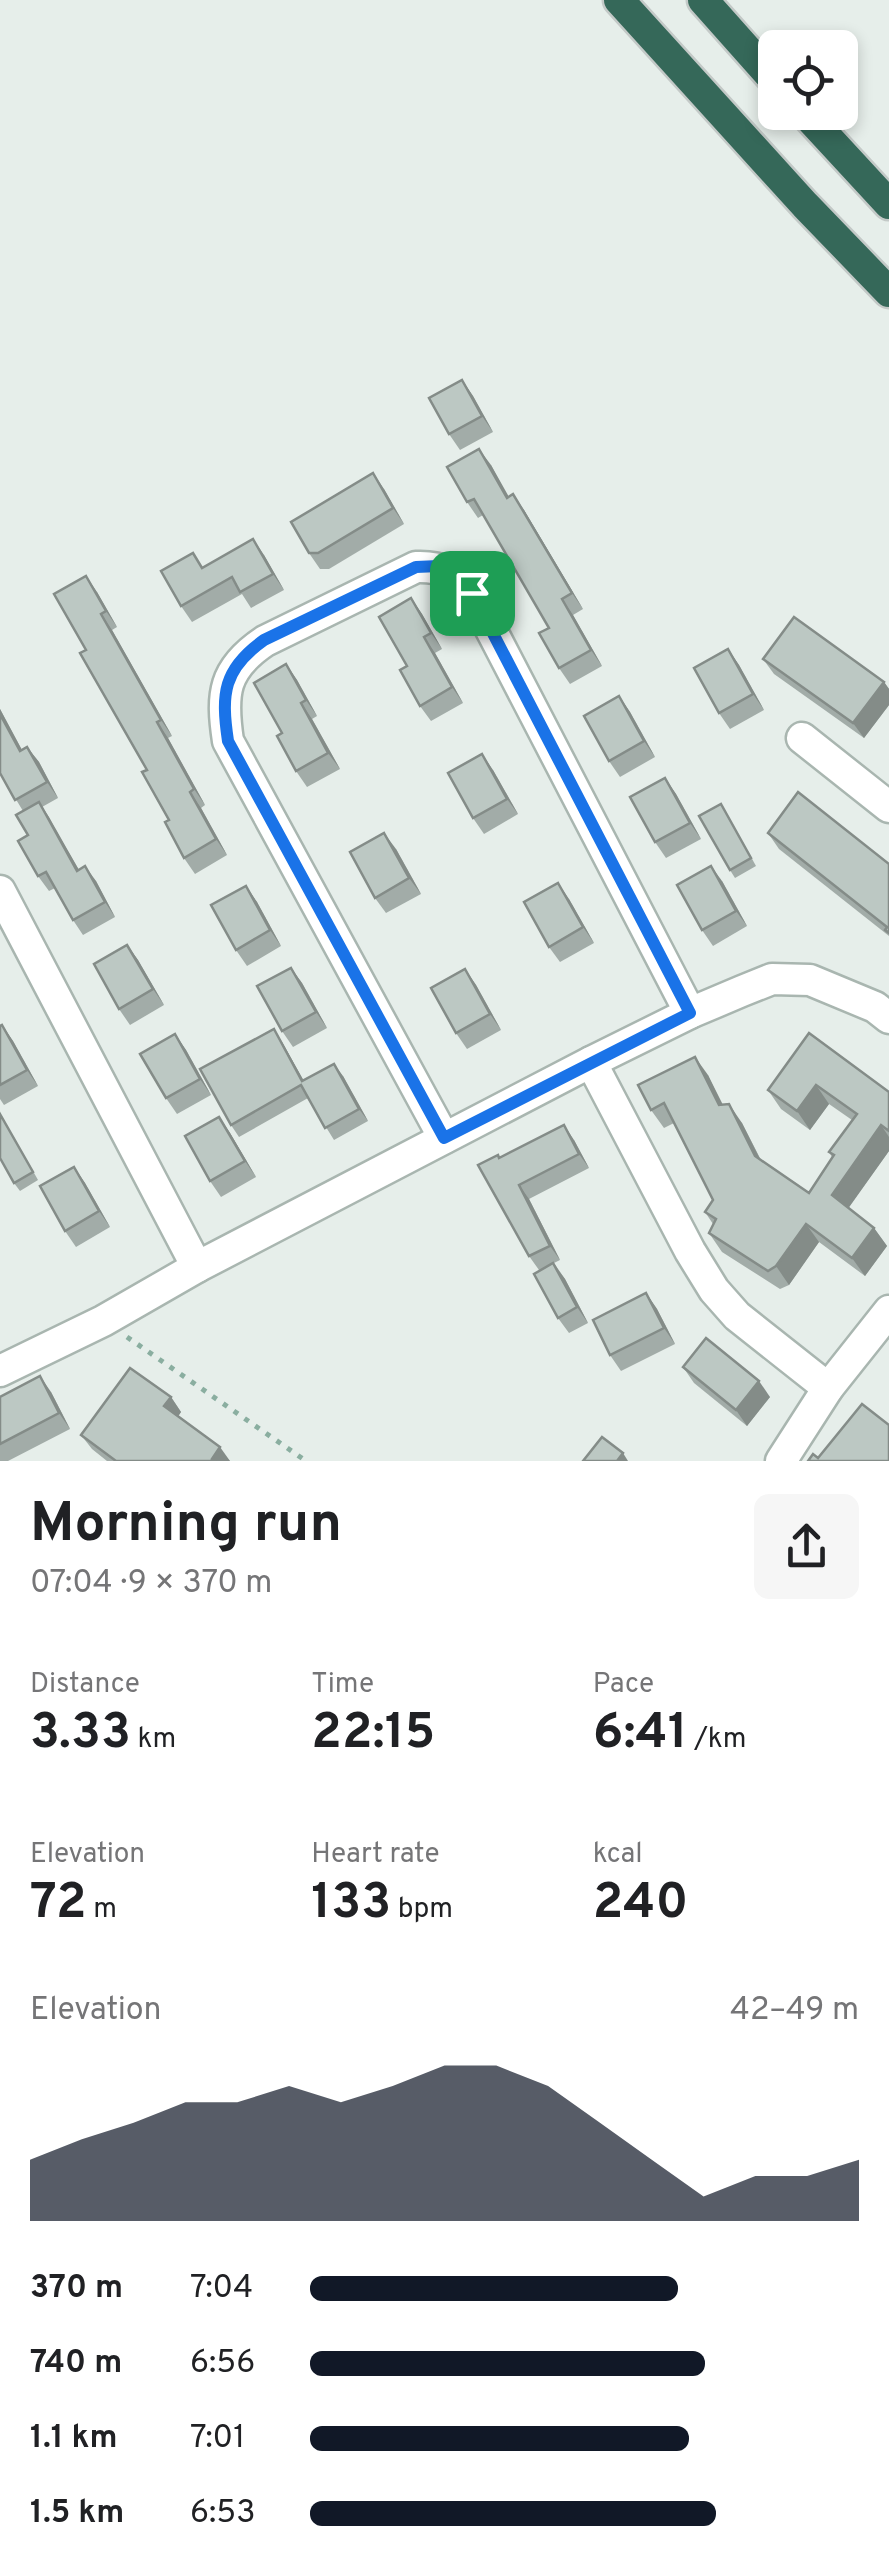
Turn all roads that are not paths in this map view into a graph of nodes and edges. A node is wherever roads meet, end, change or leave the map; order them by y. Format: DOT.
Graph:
graph roads {
  1 [pos="620,0"];
  2 [pos="703,0"];
  3 [pos="758,61"];
  4 [pos="821,130"];
  5 [pos="889,204"];
  6 [pos="889,292"];
  7 [pos="802,738"];
  8 [pos="889,807"];
  9 [pos="0,890"];
  10 [pos="690,1013"];
  11 [pos="889,1018"];
  12 [pos="591,1062"];
  13 [pos="444,1138"];
  14 [pos="197,1267"];
  15 [pos="889,1312"];
  16 [pos="0,1371"];
  17 [pos="828,1388"];
  18 [pos="781,1461"];
  1 -- 6 [label="highway"];
  2 -- 3 [label="highway"];
  4 -- 5 [label="highway"];
  7 -- 8 [label="street"];
  9 -- 14 [label="street"];
  10 -- 11 [label="street"];
  10 -- 12 [label="street"];
  10 -- 13 [label="street"];
  12 -- 13 [label="street"];
  12 -- 17 [label="street"];
  13 -- 14 [label="street"];
  14 -- 16 [label="street"];
  15 -- 17 [label="street"];
  17 -- 18 [label="street"];
}
